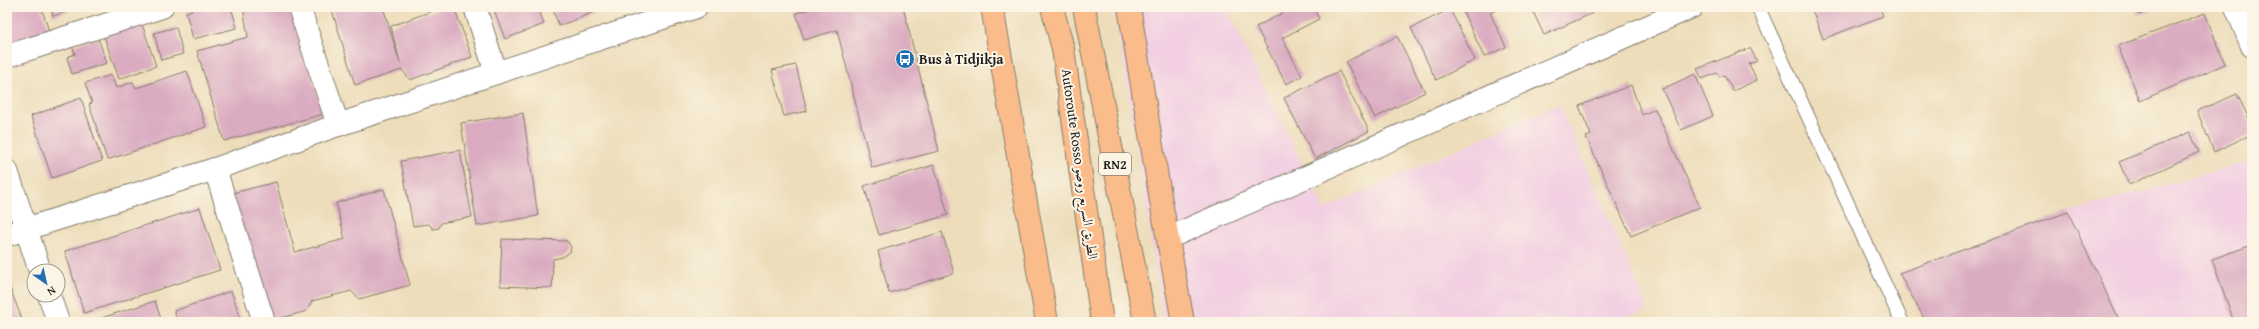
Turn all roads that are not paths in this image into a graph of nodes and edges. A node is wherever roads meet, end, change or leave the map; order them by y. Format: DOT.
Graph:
graph roads {
  1 [pos="162,7"];
  2 [pos="299,7"];
  3 [pos="475,7"];
  4 [pos="696,7"];
  5 [pos="992,7"];
  6 [pos="1052,7"];
  7 [pos="1084,7"];
  8 [pos="1129,7"];
  9 [pos="1692,7"];
  10 [pos="1758,7"];
  11 [pos="2236,7"];
  12 [pos="2252,46"];
  13 [pos="7,56"];
  14 [pos="496,73"];
  15 [pos="338,125"];
  16 [pos="215,169"];
  17 [pos="7,171"];
  18 [pos="16,232"];
  19 [pos="1168,238"];
  20 [pos="35,263"];
  21 [pos="51,303"];
  22 [pos="58,322"];
  23 [pos="264,322"];
  24 [pos="1047,322"];
  25 [pos="1102,322"];
  26 [pos="1145,322"];
  27 [pos="1183,322"];
  28 [pos="1902,322"];
  1 -- 13 [label="street"];
  2 -- 15 [label="street"];
  3 -- 14 [label="street"];
  4 -- 14 [label="street"];
  5 -- 24 [label="highway"];
  6 -- 25 [label="highway, Autoroute Rosso الطريق السريع روصو / RN2"];
  7 -- 26 [label="highway, Autoroute Rosso الطريق السريع روصو / RN2"];
  8 -- 19 [label="highway"];
  9 -- 19 [label="street"];
  10 -- 28 [label="lane"];
  11 -- 12 [label="street"];
  14 -- 15 [label="street"];
  15 -- 16 [label="street"];
  16 -- 18 [label="street"];
  16 -- 23 [label="street"];
  17 -- 18 [label="street"];
  18 -- 20 [label="street"];
  19 -- 27 [label="highway"];
  21 -- 22 [label="street"];
}
